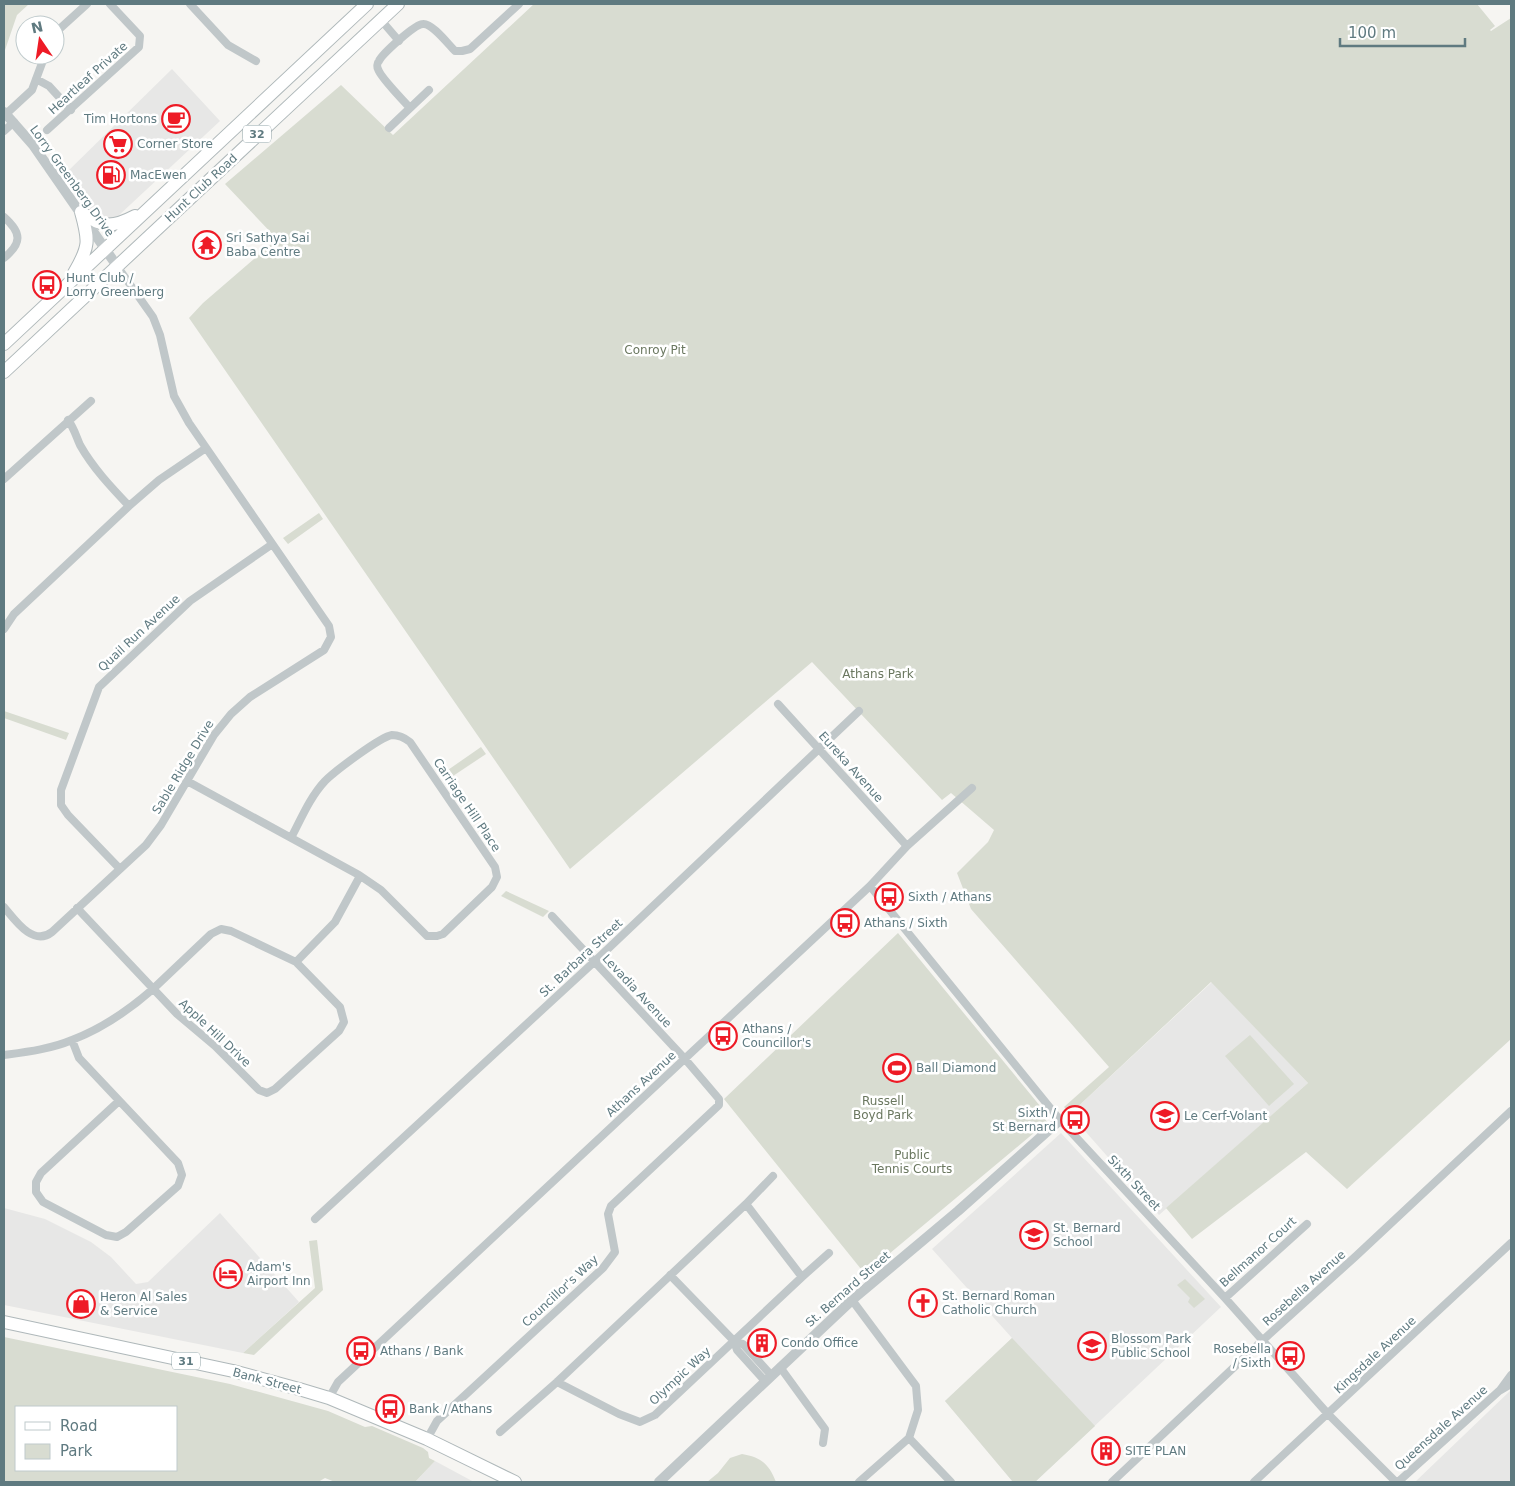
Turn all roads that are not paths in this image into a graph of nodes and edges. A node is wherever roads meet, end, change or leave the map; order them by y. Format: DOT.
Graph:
graph roads {
  1 [pos="87,4"];
  2 [pos="110,4"];
  3 [pos="190,4"];
  4 [pos="367,4"];
  5 [pos="398,4"];
  6 [pos="519,4"];
  7 [pos="381,20"];
  8 [pos="65,24"];
  9 [pos="399,41"];
  10 [pos="256,60"];
  11 [pos="41,65"];
  12 [pos="36,79"];
  13 [pos="429,90"];
  14 [pos="410,108"];
  15 [pos="71,110"];
  16 [pos="5,113"];
  17 [pos="14,122"];
  18 [pos="389,128"];
  19 [pos="47,130"];
  20 [pos="4,131"];
  21 [pos="146,211"];
  22 [pos="81,212"];
  23 [pos="4,218"];
  24 [pos="106,249"];
  25 [pos="4,258"];
  26 [pos="117,266"];
  27 [pos="66,285"];
  28 [pos="4,344"];
  29 [pos="4,372"];
  30 [pos="91,401"];
  31 [pos="68,420"];
  32 [pos="206,448"];
  33 [pos="4,478"];
  34 [pos="129,506"];
  35 [pos="272,545"];
  36 [pos="4,629"];
  37 [pos="778,704"];
  38 [pos="859,711"];
  39 [pos="820,749"];
  40 [pos="187,781"];
  41 [pos="972,788"];
  42 [pos="291,838"];
  43 [pos="907,846"];
  44 [pos="120,869"];
  45 [pos="360,876"];
  46 [pos="870,886"];
  47 [pos="4,907"];
  48 [pos="77,908"];
  49 [pos="552,916"];
  50 [pos="296,962"];
  51 [pos="594,962"];
  52 [pos="153,989"];
  53 [pos="72,1040"];
  54 [pos="4,1055"];
  55 [pos="685,1059"];
  56 [pos="119,1100"];
  57 [pos="1511,1110"];
  58 [pos="1060,1120"];
  59 [pos="773,1176"];
  60 [pos="746,1204"];
  61 [pos="315,1219"];
  62 [pos="1307,1224"];
  63 [pos="1511,1243"];
  64 [pos="829,1253"];
  65 [pos="670,1275"];
  66 [pos="802,1277"];
  67 [pos="1225,1298"];
  68 [pos="852,1300"];
  69 [pos="4,1322"];
  70 [pos="1262,1340"];
  71 [pos="734,1341"];
  72 [pos="780,1367"];
  73 [pos="1511,1375"];
  74 [pos="768,1378"];
  75 [pos="557,1382"];
  76 [pos="1511,1384"];
  77 [pos="1499,1391"];
  78 [pos="328,1398"];
  79 [pos="1328,1414"];
  80 [pos="500,1432"];
  81 [pos="910,1438"];
  82 [pos="427,1440"];
  83 [pos="823,1443"];
  84 [pos="515,1482"];
  85 [pos="659,1482"];
  86 [pos="859,1482"];
  87 [pos="950,1482"];
  88 [pos="1112,1482"];
  89 [pos="1254,1482"];
  90 [pos="1397,1482"];
  1 -- 8 [label="street"];
  2 -- 15 [label="street, Heartleaf Private"];
  3 -- 10 [label="street"];
  4 -- 21 [label="main road, Hunt Club Road / 32"];
  5 -- 7 [label="main road, Hunt Club Road / 32"];
  6 -- 9 [label="street"];
  7 -- 9 [label="street"];
  7 -- 26 [label="main road, Hunt Club Road / 32"];
  9 -- 14 [label="street"];
  11 -- 12 [label="street"];
  12 -- 15 [label="street"];
  12 -- 16 [label="street"];
  13 -- 14 [label="street"];
  14 -- 18 [label="street"];
  15 -- 19 [label="street, Heartleaf Private"];
  16 -- 17 [label="street, Lorry Greenberg Drive"];
  17 -- 20 [label="street"];
  17 -- 22 [label="street, Lorry Greenberg Drive"];
  21 -- 22 [label="main road"];
  21 -- 24 [label="main road, Hunt Club Road / 32"];
  22 -- 24 [label="street, Lorry Greenberg Drive"];
  22 -- 27 [label="main road"];
  23 -- 25 [label="street"];
  24 -- 26 [label="street, Lorry Greenberg Drive"];
  24 -- 27 [label="main road, Hunt Club Road / 32"];
  26 -- 29 [label="main road, Hunt Club Road / 32"];
  26 -- 32 [label="street, Sable Ridge Drive"];
  27 -- 28 [label="main road, Hunt Club Road / 32"];
  30 -- 31 [label="street"];
  31 -- 33 [label="street"];
  31 -- 34 [label="street"];
  32 -- 34 [label="street"];
  32 -- 35 [label="street, Sable Ridge Drive"];
  34 -- 36 [label="street"];
  35 -- 40 [label="street, Sable Ridge Drive"];
  35 -- 44 [label="street, Quail Run Avenue"];
  37 -- 39 [label="street, Eureka Avenue"];
  38 -- 39 [label="street, St. Barbara Street"];
  39 -- 43 [label="street, Eureka Avenue"];
  39 -- 51 [label="street, St. Barbara Street"];
  40 -- 42 [label="street, Carriage Hill Place"];
  40 -- 44 [label="street, Sable Ridge Drive"];
  41 -- 43 [label="street, Athans Avenue"];
  42 -- 45 [label="street, Carriage Hill Place"];
  42 -- 45 [label="street, Carriage Hill Place"];
  43 -- 46 [label="street, Athans Avenue"];
  44 -- 48 [label="street, Sable Ridge Drive"];
  45 -- 50 [label="street"];
  46 -- 55 [label="street, Athans Avenue"];
  46 -- 58 [label="street, Sixth Street"];
  47 -- 48 [label="street, Sable Ridge Drive"];
  48 -- 52 [label="street"];
  49 -- 51 [label="street, Levadia Avenue"];
  50 -- 52 [label="street, Apple Hill Drive"];
  50 -- 52 [label="street, Apple Hill Drive"];
  51 -- 55 [label="street, Levadia Avenue"];
  51 -- 61 [label="street, St. Barbara Street"];
  52 -- 53 [label="street, Apple Hill Drive"];
  53 -- 54 [label="street, Apple Hill Drive"];
  53 -- 56 [label="street"];
  55 -- 78 [label="street, Athans Avenue"];
  55 -- 82 [label="street, Councillor's Way"];
  56 -- 56 [label="street"];
  57 -- 70 [label="street, Rosebella Avenue"];
  58 -- 67 [label="street, Sixth Street"];
  58 -- 68 [label="street, St. Bernard Street"];
  59 -- 60 [label="street"];
  60 -- 65 [label="street"];
  60 -- 66 [label="street"];
  62 -- 67 [label="street, Bellmanor Court"];
  63 -- 79 [label="street, Kingsdale Avenue"];
  64 -- 66 [label="street, Olympic Way"];
  65 -- 71 [label="street"];
  65 -- 75 [label="street"];
  66 -- 71 [label="street, Olympic Way"];
  67 -- 70 [label="street, Sixth Street"];
  68 -- 72 [label="street, St. Bernard Street"];
  68 -- 81 [label="street"];
  69 -- 78 [label="main road, Bank Street / 31"];
  70 -- 79 [label="street, Sixth Street"];
  70 -- 88 [label="street, Rosebella Avenue"];
  71 -- 74 [label="street"];
  71 -- 75 [label="street, Olympic Way"];
  72 -- 74 [label="street, St. Bernard Street"];
  72 -- 83 [label="street"];
  73 -- 77 [label="street, Queensdale Avenue"];
  74 -- 85 [label="street, St. Bernard Street"];
  75 -- 80 [label="street"];
  76 -- 77 [label="street, Queensdale Avenue"];
  77 -- 90 [label="street, Queensdale Avenue"];
  78 -- 82 [label="main road, Bank Street / 31"];
  79 -- 89 [label="street, Kingsdale Avenue"];
  79 -- 90 [label="street, Sixth Street"];
  81 -- 86 [label="street"];
  81 -- 87 [label="street"];
  82 -- 84 [label="main road, Bank Street / 31"];
}
